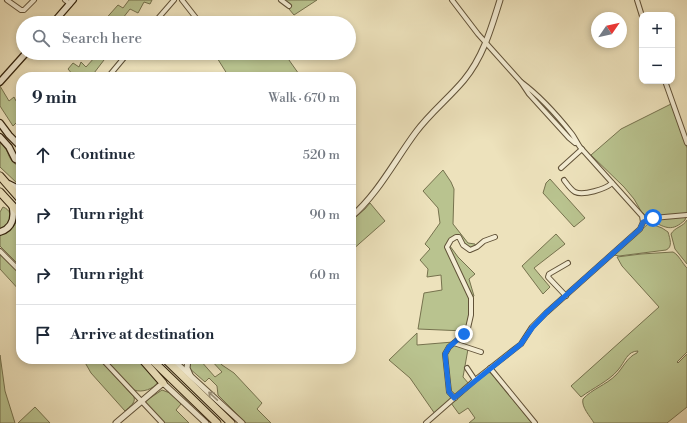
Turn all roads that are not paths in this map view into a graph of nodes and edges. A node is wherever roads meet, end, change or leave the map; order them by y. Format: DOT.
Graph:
graph roads {
  1 [pos="6,0"];
  2 [pos="34,0"];
  3 [pos="65,0"];
  4 [pos="174,0"];
  5 [pos="182,0"];
  6 [pos="281,0"];
  7 [pos="452,0"];
  8 [pos="500,0"];
  9 [pos="636,0"];
  10 [pos="72,2"];
  11 [pos="289,6"];
  12 [pos="640,12"];
  13 [pos="59,16"];
  14 [pos="160,16"];
  15 [pos="195,16"];
  16 [pos="487,43"];
  17 [pos="20,60"];
  18 [pos="122,60"];
  19 [pos="112,72"];
  20 [pos="0,82"];
  21 [pos="666,84"];
  22 [pos="0,123"];
  23 [pos="0,137"];
  24 [pos="16,141"];
  25 [pos="687,143"];
  26 [pos="16,148"];
  27 [pos="582,149"];
  28 [pos="13,154"];
  29 [pos="16,160"];
  30 [pos="561,168"];
  31 [pos="0,176"];
  32 [pos="564,180"];
  33 [pos="6,182"];
  34 [pos="612,183"];
  35 [pos="16,187"];
  36 [pos="0,192"];
  37 [pos="16,194"];
  38 [pos="12,205"];
  39 [pos="16,209"];
  40 [pos="356,213"];
  41 [pos="687,215"];
  42 [pos="643,222"];
  43 [pos="0,232"];
  44 [pos="495,237"];
  45 [pos="0,250"];
  46 [pos="568,263"];
  47 [pos="16,267"];
  48 [pos="566,296"];
  49 [pos="454,343"];
  50 [pos="481,352"];
  51 [pos="107,364"];
  52 [pos="147,364"];
  53 [pos="156,364"];
  54 [pos="170,364"];
  55 [pos="178,364"];
  56 [pos="187,364"];
  57 [pos="467,368"];
  58 [pos="490,368"];
  59 [pos="191,377"];
  60 [pos="475,380"];
  61 [pos="164,383"];
  62 [pos="454,398"];
  63 [pos="141,401"];
  64 [pos="116,423"];
  65 [pos="162,423"];
  66 [pos="206,423"];
  67 [pos="217,423"];
  68 [pos="231,423"];
  69 [pos="242,423"];
  70 [pos="426,423"];
  71 [pos="535,423"];
  1 -- 2 [label="street"];
  3 -- 10 [label="street"];
  4 -- 14 [label="street"];
  5 -- 15 [label="street"];
  6 -- 11 [label="street"];
  7 -- 16 [label="street"];
  8 -- 16 [label="street"];
  9 -- 12 [label="street"];
  10 -- 13 [label="main road"];
  16 -- 27 [label="street"];
  16 -- 40 [label="street"];
  17 -- 20 [label="main road"];
  18 -- 19 [label="street"];
  21 -- 25 [label="street"];
  22 -- 24 [label="main road"];
  23 -- 28 [label="main road"];
  26 -- 28 [label="main road"];
  27 -- 30 [label="street"];
  27 -- 34 [label="street"];
  28 -- 29 [label="main road"];
  31 -- 33 [label="highway"];
  32 -- 34 [label="street"];
  33 -- 35 [label="main road"];
  33 -- 37 [label="highway"];
  34 -- 42 [label="street"];
  36 -- 38 [label="highway"];
  38 -- 39 [label="highway"];
  38 -- 43 [label="main road"];
  41 -- 42 [label="street"];
  42 -- 48 [label="street"];
  44 -- 49 [label="street"];
  45 -- 47 [label="street"];
  46 -- 48 [label="street"];
  48 -- 58 [label="street"];
  49 -- 50 [label="street"];
  49 -- 62 [label="street"];
  51 -- 63 [label="street"];
  52 -- 61 [label="highway"];
  53 -- 67 [label="highway"];
  54 -- 68 [label="highway"];
  55 -- 59 [label="street"];
  56 -- 59 [label="street"];
  57 -- 60 [label="street"];
  58 -- 60 [label="street"];
  58 -- 71 [label="street"];
  69 -- 59 [label="street, one-way"];
  60 -- 62 [label="street"];
  61 -- 63 [label="street"];
  61 -- 66 [label="street"];
  62 -- 70 [label="street"];
  63 -- 64 [label="street"];
  63 -- 65 [label="street"];
}
